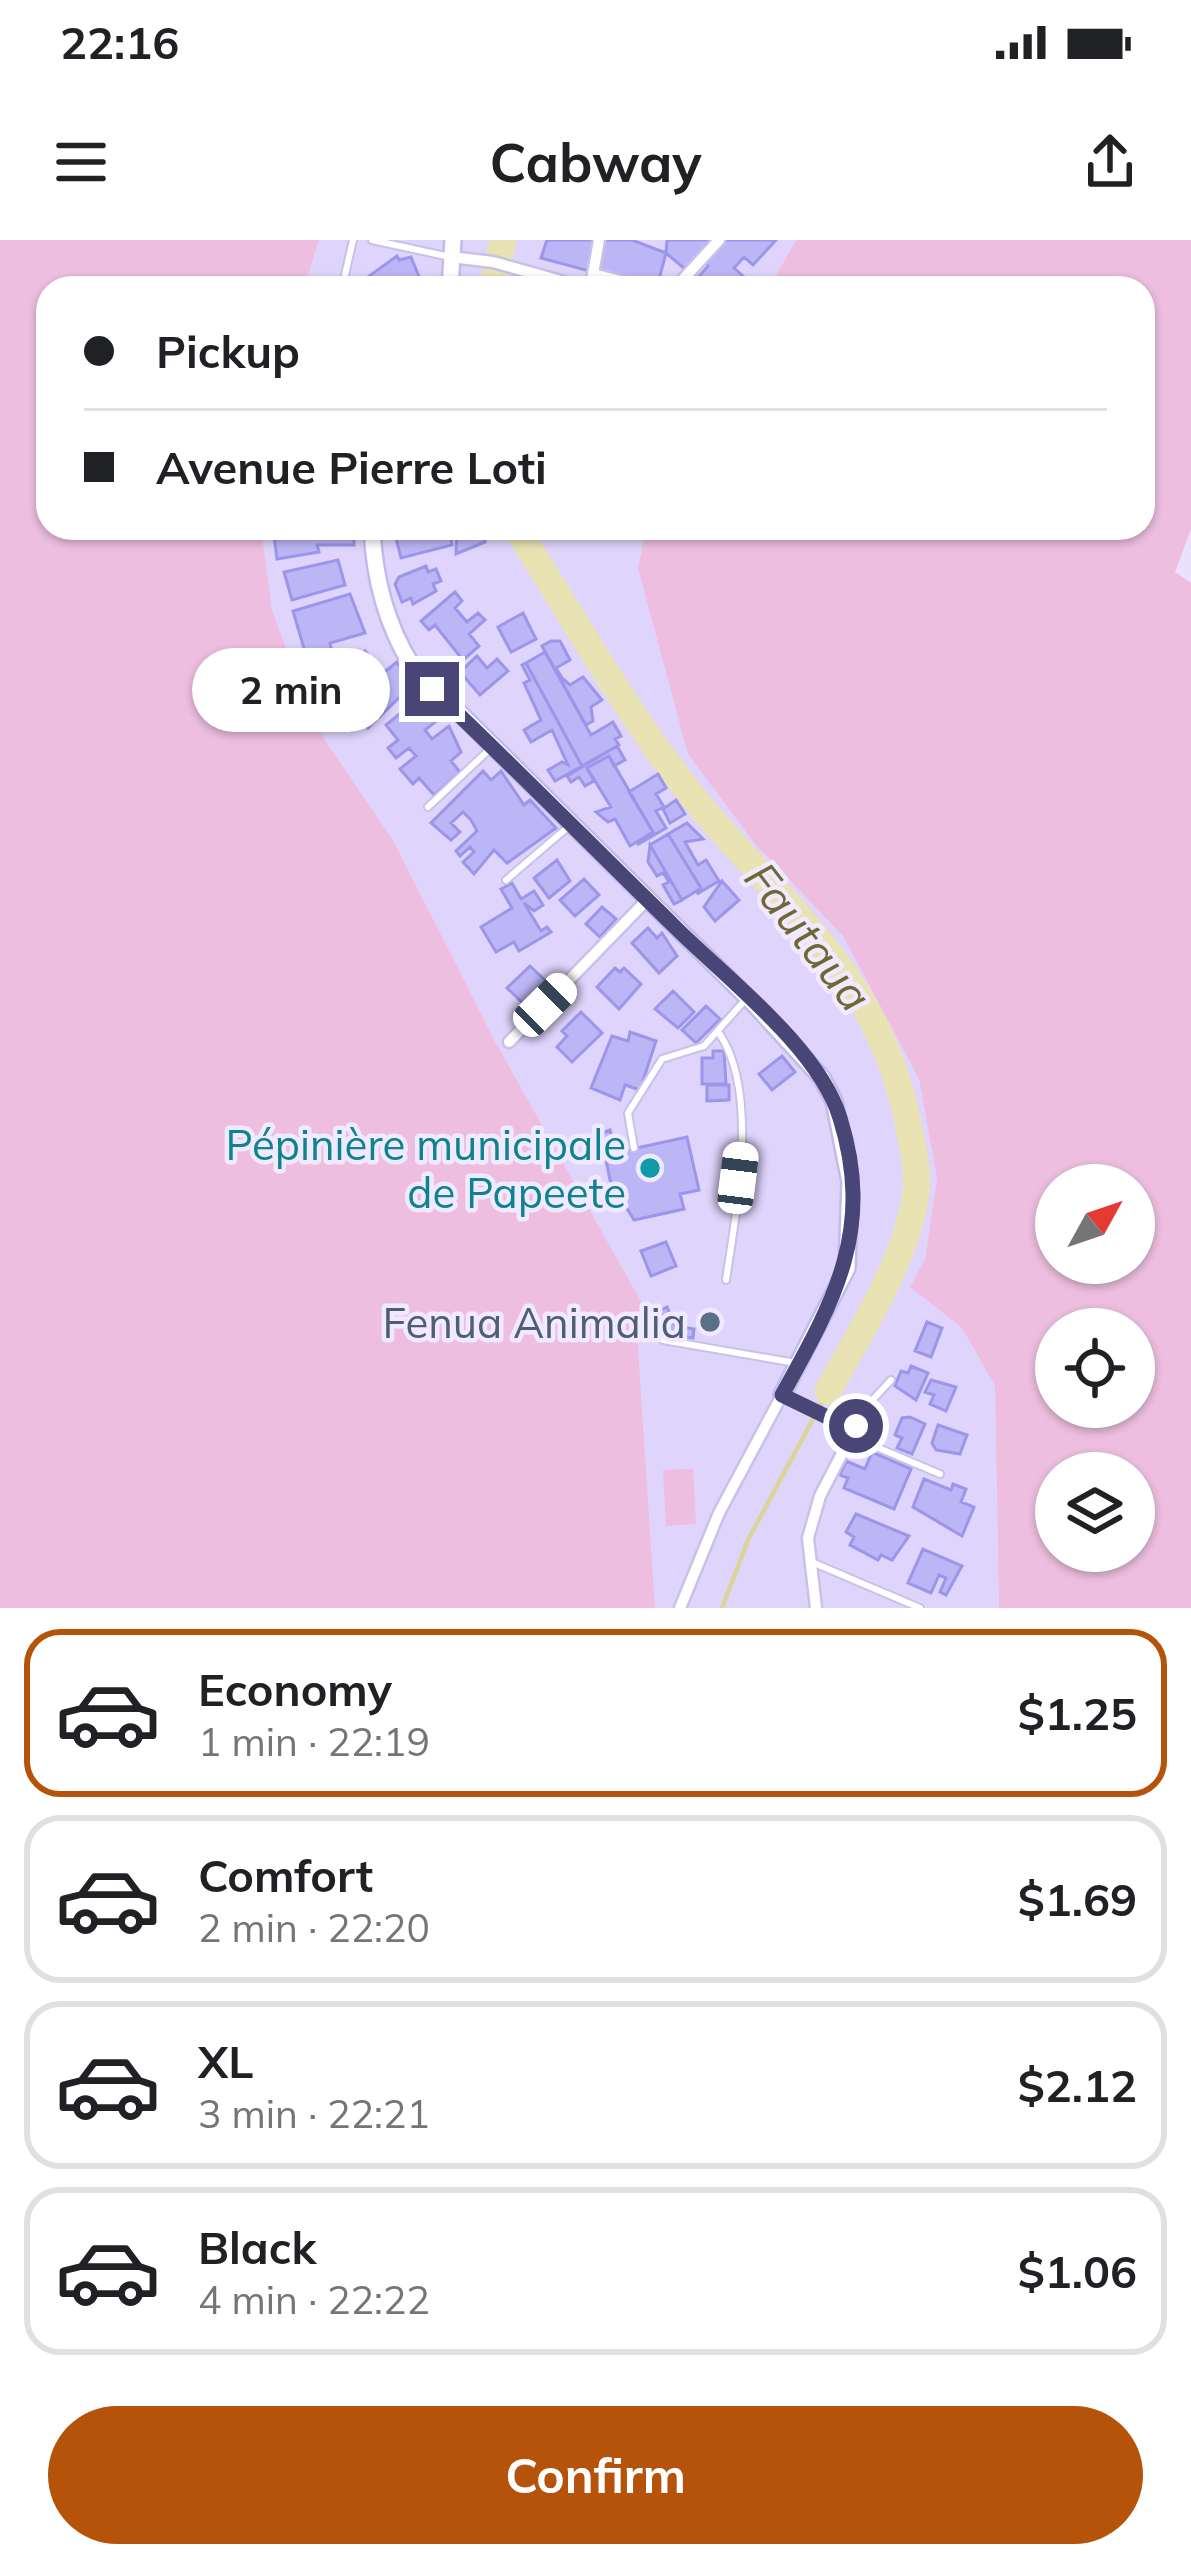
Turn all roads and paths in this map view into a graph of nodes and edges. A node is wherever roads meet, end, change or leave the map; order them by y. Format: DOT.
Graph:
graph roads {
  1 [pos="353,240"];
  2 [pos="372,240"];
  3 [pos="599,240"];
  4 [pos="719,240"];
  5 [pos="452,249"];
  6 [pos="593,274"];
  7 [pos="345,276"];
  8 [pos="541,276"];
  9 [pos="601,276"];
  10 [pos="686,276"];
  11 [pos="373,540"];
  12 [pos="493,746"];
  13 [pos="428,807"];
  14 [pos="571,825"];
  15 [pos="506,880"];
  16 [pos="647,900"];
  17 [pos="748,998"];
  18 [pos="719,1033"];
  19 [pos="509,1042"];
  20 [pos="634,1148"];
  21 [pos="727,1280"];
  22 [pos="663,1340"];
  23 [pos="800,1364"];
  24 [pos="890,1380"];
  25 [pos="782,1395"];
  26 [pos="866,1407"];
  27 [pos="855,1428"];
  28 [pos="940,1474"];
  29 [pos="810,1562"];
  30 [pos="680,1608"];
  31 [pos="816,1608"];
  32 [pos="920,1608"];
  1 -- 7 [label="lane"];
  2 -- 5 [label="lane"];
  3 -- 6 [label="street"];
  4 -- 10 [label="street"];
  5 -- 8 [label="street"];
  6 -- 9 [label="street"];
  11 -- 12 [label="main road"];
  12 -- 13 [label="lane"];
  12 -- 14 [label="main road"];
  14 -- 15 [label="lane"];
  14 -- 16 [label="main road"];
  16 -- 17 [label="main road"];
  16 -- 19 [label="street"];
  17 -- 18 [label="lane"];
  17 -- 23 [label="main road"];
  18 -- 20 [label="lane"];
  18 -- 21 [label="lane"];
  22 -- 23 [label="lane"];
  23 -- 25 [label="main road"];
  24 -- 26 [label="lane"];
  25 -- 27 [label="street"];
  25 -- 30 [label="street"];
  26 -- 27 [label="street"];
  27 -- 28 [label="lane"];
  27 -- 29 [label="street"];
  29 -- 31 [label="street"];
  29 -- 32 [label="lane"];
}
